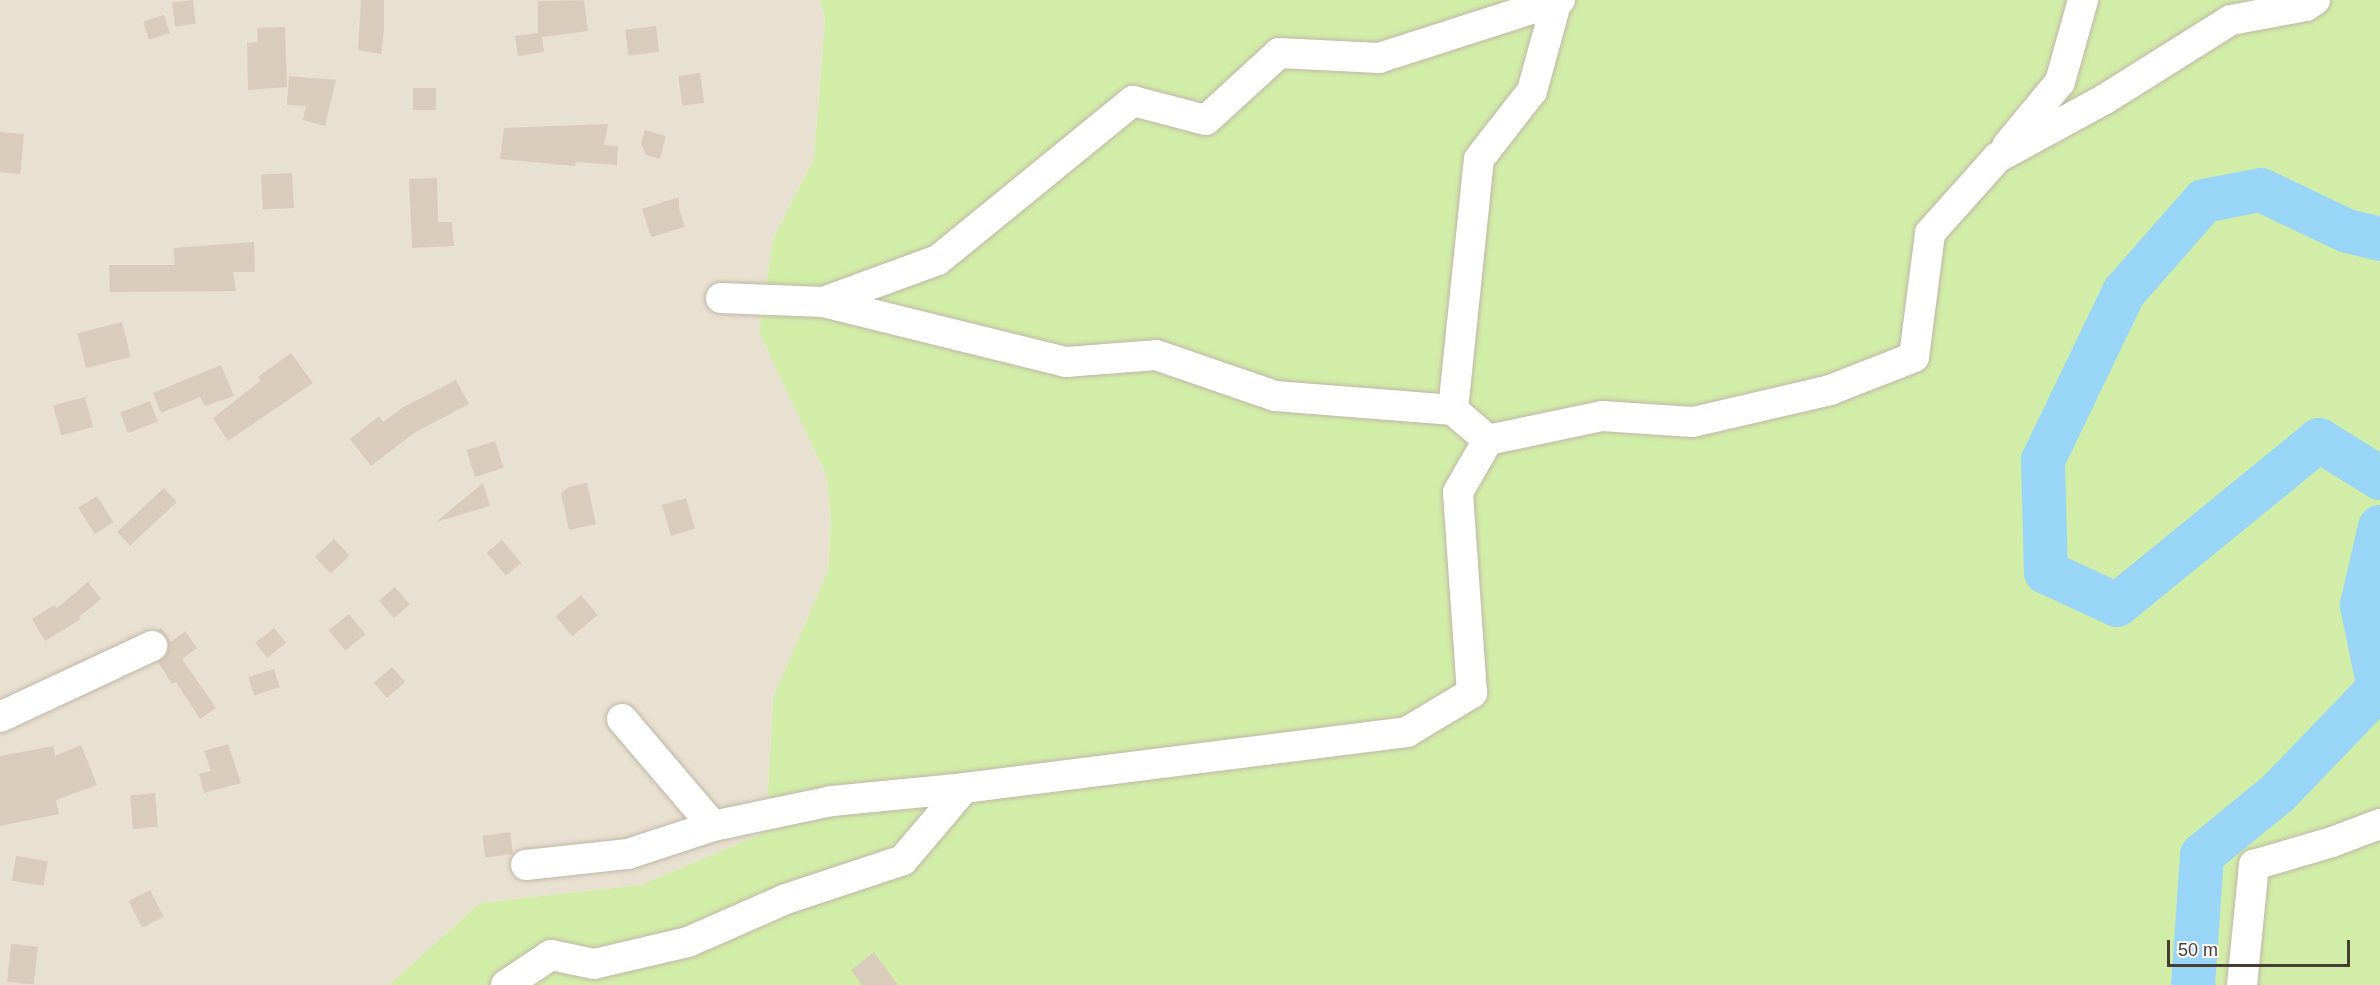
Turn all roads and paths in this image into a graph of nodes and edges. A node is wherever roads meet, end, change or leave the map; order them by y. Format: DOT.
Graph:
graph roads {
  1 [pos="2083,0"];
  2 [pos="2315,0"];
  3 [pos="1558,1"];
  4 [pos="1997,158"];
  5 [pos="721,298"];
  6 [pos="823,302"];
  7 [pos="1453,410"];
  8 [pos="1488,440"];
  9 [pos="152,646"];
  10 [pos="0,717"];
  11 [pos="622,719"];
  12 [pos="964,788"];
  13 [pos="2380,824"];
  14 [pos="713,826"];
  15 [pos="526,865"];
  16 [pos="506,985"];
  17 [pos="2242,985"];
  1 -- 4 [label="street"];
  2 -- 4 [label="street"];
  3 -- 6 [label="street"];
  3 -- 7 [label="street"];
  4 -- 8 [label="street"];
  5 -- 6 [label="street"];
  6 -- 7 [label="street"];
  7 -- 8 [label="street"];
  8 -- 12 [label="street"];
  9 -- 10 [label="street"];
  11 -- 14 [label="street"];
  12 -- 14 [label="street"];
  12 -- 16 [label="street"];
  13 -- 17 [label="street"];
  14 -- 15 [label="street"];
}
